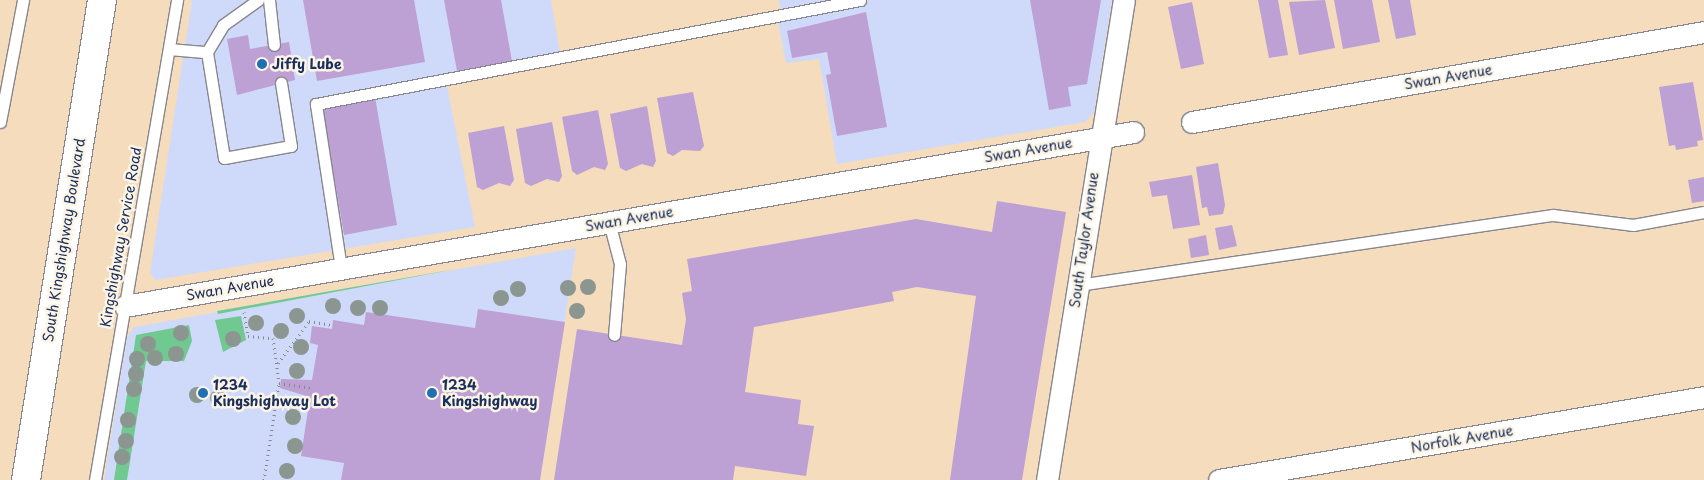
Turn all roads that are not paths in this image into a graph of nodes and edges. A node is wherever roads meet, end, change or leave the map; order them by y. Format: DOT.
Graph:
graph roads {
  1 [pos="22,0"];
  2 [pos="102,0"];
  3 [pos="177,0"];
  4 [pos="258,0"];
  5 [pos="269,0"];
  6 [pos="860,0"];
  7 [pos="1124,0"];
  8 [pos="1704,32"];
  9 [pos="274,45"];
  10 [pos="169,49"];
  11 [pos="207,52"];
  12 [pos="281,83"];
  13 [pos="0,120"];
  14 [pos="1192,122"];
  15 [pos="1133,132"];
  16 [pos="1099,138"];
  17 [pos="1704,212"];
  18 [pos="608,222"];
  19 [pos="341,268"];
  20 [pos="1078,285"];
  21 [pos="125,306"];
  22 [pos="614,335"];
  23 [pos="1704,397"];
  24 [pos="26,480"];
  25 [pos="95,480"];
  26 [pos="1047,480"];
  27 [pos="1219,480"];
  1 -- 13 [label="lane"];
  2 -- 24 [label="main road, South Kingshighway Boulevard"];
  3 -- 10 [label="lane, Kingshighway Service Road"];
  4 -- 11 [label="lane"];
  5 -- 9 [label="lane"];
  6 -- 19 [label="lane"];
  7 -- 16 [label="street, South Taylor Avenue"];
  8 -- 14 [label="street, Swan Avenue"];
  10 -- 11 [label="lane"];
  10 -- 21 [label="lane, Kingshighway Service Road"];
  11 -- 12 [label="lane"];
  15 -- 16 [label="street, Swan Avenue"];
  16 -- 18 [label="street, Swan Avenue"];
  16 -- 20 [label="street, South Taylor Avenue"];
  17 -- 20 [label="lane"];
  18 -- 19 [label="street, Swan Avenue"];
  18 -- 22 [label="lane"];
  19 -- 21 [label="street, Swan Avenue"];
  20 -- 26 [label="street, South Taylor Avenue"];
  21 -- 25 [label="lane, Kingshighway Service Road"];
  23 -- 27 [label="street, Norfolk Avenue"];
}
